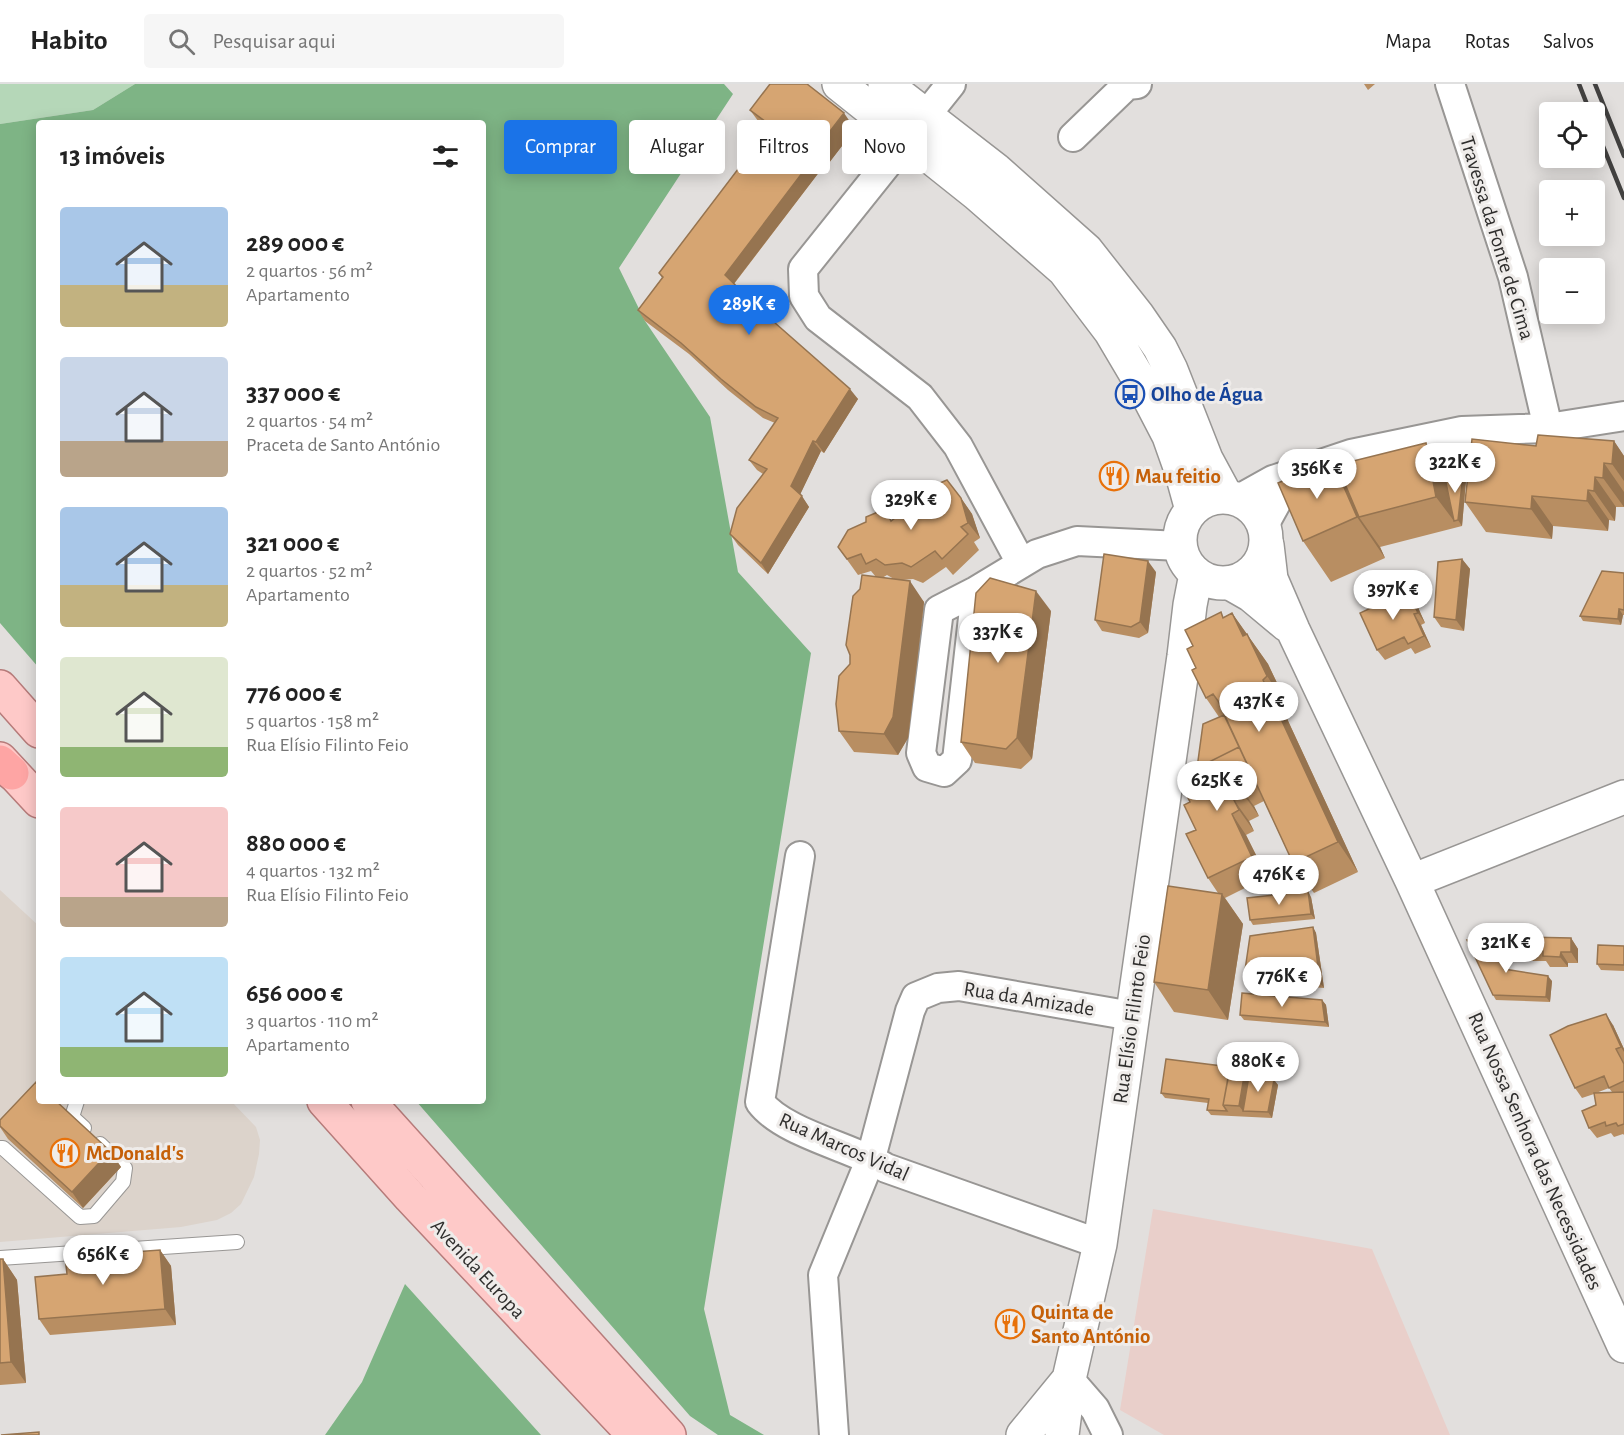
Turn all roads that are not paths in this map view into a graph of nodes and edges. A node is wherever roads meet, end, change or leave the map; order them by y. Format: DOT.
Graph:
graph roads {
  1 [pos="839,84"];
  2 [pos="885,84"];
  3 [pos="951,84"];
  4 [pos="1125,84"];
  5 [pos="1450,84"];
  6 [pos="887,120"];
  7 [pos="901,120"];
  8 [pos="922,120"];
  9 [pos="1073,137"];
  10 [pos="927,144"];
  11 [pos="927,152"];
  12 [pos="879,174"];
  13 [pos="1624,416"];
  14 [pos="1548,428"];
  15 [pos="1299,471"];
  16 [pos="1232,498"];
  17 [pos="1192,510"];
  18 [pos="1265,535"];
  19 [pos="1180,546"];
  20 [pos="1021,563"];
  21 [pos="1217,580"];
  22 [pos="976,591"];
  23 [pos="1293,630"];
  24 [pos="0,687"];
  25 [pos="36,728"];
  26 [pos="4,764"];
  27 [pos="1624,797"];
  28 [pos="36,798"];
  29 [pos="800,856"];
  30 [pos="1412,881"];
  31 [pos="1132,1016"];
  32 [pos="76,1104"];
  33 [pos="327,1104"];
  34 [pos="371,1104"];
  35 [pos="0,1148"];
  36 [pos="870,1158"];
  37 [pos="237,1242"];
  38 [pos="1100,1244"];
  39 [pos="0,1258"];
  40 [pos="1624,1346"];
  41 [pos="1069,1379"];
  42 [pos="634,1435"];
  43 [pos="669,1435"];
  44 [pos="834,1435"];
  45 [pos="1023,1435"];
  46 [pos="1062,1435"];
  47 [pos="1108,1435"];
  1 -- 6 [label="main road"];
  2 -- 7 [label="main road"];
  3 -- 8 [label="street"];
  4 -- 9 [label="street"];
  5 -- 14 [label="street, Travessa da Fonte de Cima"];
  10 -- 16 [label="main road"];
  11 -- 17 [label="main road"];
  12 -- 20 [label="street"];
  13 -- 14 [label="street"];
  14 -- 15 [label="street"];
  15 -- 16 [label="street"];
  15 -- 18 [label="street"];
  16 -- 17 [label="main road"];
  16 -- 18 [label="main road"];
  17 -- 19 [label="main road"];
  18 -- 21 [label="main road"];
  18 -- 23 [label="main road, Rua Nossa Senhora das Necessidades"];
  19 -- 20 [label="street"];
  19 -- 21 [label="main road"];
  20 -- 22 [label="street"];
  21 -- 23 [label="main road, Rua Nossa Senhora das Necessidades"];
  21 -- 31 [label="main road, Rua Elísio Filinto Feio"];
  22 -- 22 [label="street"];
  23 -- 30 [label="main road, Rua Nossa Senhora das Necessidades"];
  24 -- 25 [label="main road"];
  26 -- 28 [label="main road"];
  27 -- 30 [label="main road"];
  29 -- 36 [label="street, Rua Marcos Vidal"];
  30 -- 40 [label="main road, Rua Nossa Senhora das Necessidades"];
  31 -- 36 [label="street, Rua da Amizade"];
  31 -- 38 [label="main road, Rua Elísio Filinto Feio"];
  32 -- 35 [label="lane"];
  33 -- 42 [label="main road, Avenida Europa"];
  34 -- 43 [label="main road, Avenida Europa"];
  36 -- 38 [label="street, Rua Marcos Vidal"];
  36 -- 44 [label="street"];
  37 -- 39 [label="lane"];
  38 -- 41 [label="main road, Rua Elísio Filinto Feio"];
  41 -- 45 [label="main road"];
  41 -- 46 [label="main road, Rua Elísio Filinto Feio"];
  41 -- 47 [label="street"];
}
